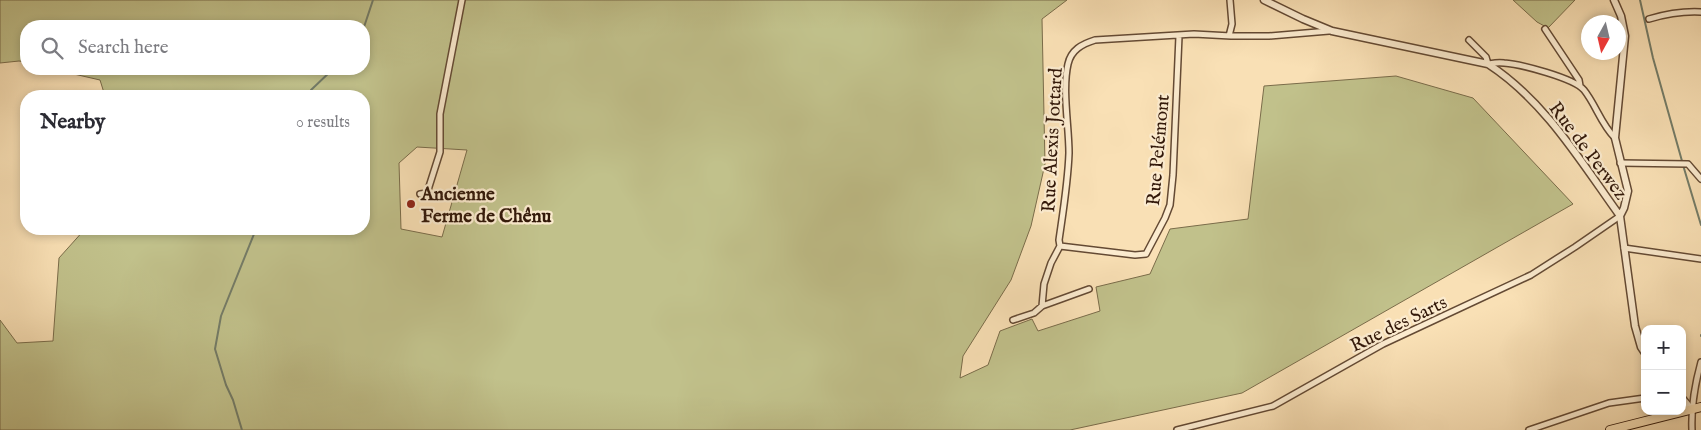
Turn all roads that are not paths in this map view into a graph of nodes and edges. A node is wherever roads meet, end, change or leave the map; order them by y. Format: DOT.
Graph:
graph roads {
  1 [pos="462,0"];
  2 [pos="1230,0"];
  3 [pos="1264,0"];
  4 [pos="1614,0"];
  5 [pos="1701,12"];
  6 [pos="1648,20"];
  7 [pos="1545,29"];
  8 [pos="1332,31"];
  9 [pos="1180,36"];
  10 [pos="1229,36"];
  11 [pos="1469,40"];
  12 [pos="1488,64"];
  13 [pos="1580,86"];
  14 [pos="1615,138"];
  15 [pos="1620,163"];
  16 [pos="1701,179"];
  17 [pos="420,194"];
  18 [pos="1620,216"];
  19 [pos="1060,246"];
  20 [pos="1624,248"];
  21 [pos="1701,259"];
  22 [pos="1089,289"];
  23 [pos="1042,306"];
  24 [pos="1013,320"];
  25 [pos="1641,347"];
  26 [pos="1701,362"];
  27 [pos="1641,399"];
  28 [pos="1686,403"];
  29 [pos="1701,407"];
  30 [pos="1691,409"];
  31 [pos="1177,430"];
  32 [pos="1529,430"];
  33 [pos="1610,430"];
  34 [pos="1692,430"];
  1 -- 17 [label="street"];
  2 -- 10 [label="street"];
  3 -- 8 [label="street, Rue de Perwez"];
  4 -- 14 [label="street"];
  5 -- 6 [label="street"];
  7 -- 13 [label="street"];
  8 -- 10 [label="street"];
  8 -- 12 [label="street, Rue de Perwez"];
  9 -- 10 [label="street"];
  9 -- 19 [label="street, Rue Alexis Jottard"];
  9 -- 19 [label="street, Rue Pelémont"];
  11 -- 12 [label="street, Rue de Perwez"];
  12 -- 13 [label="street"];
  12 -- 18 [label="street, Rue de Perwez"];
  13 -- 14 [label="street"];
  14 -- 15 [label="street"];
  15 -- 16 [label="street"];
  15 -- 18 [label="street"];
  18 -- 20 [label="street"];
  18 -- 31 [label="street, Rue des Sarts"];
  19 -- 23 [label="street, Rue Alexis Jottard"];
  20 -- 21 [label="street"];
  20 -- 25 [label="street"];
  22 -- 23 [label="street"];
  23 -- 24 [label="street"];
  26 -- 30 [label="street"];
  27 -- 32 [label="street"];
  28 -- 30 [label="street"];
  29 -- 30 [label="main road"];
  30 -- 33 [label="main road"];
  30 -- 34 [label="street"];
}
